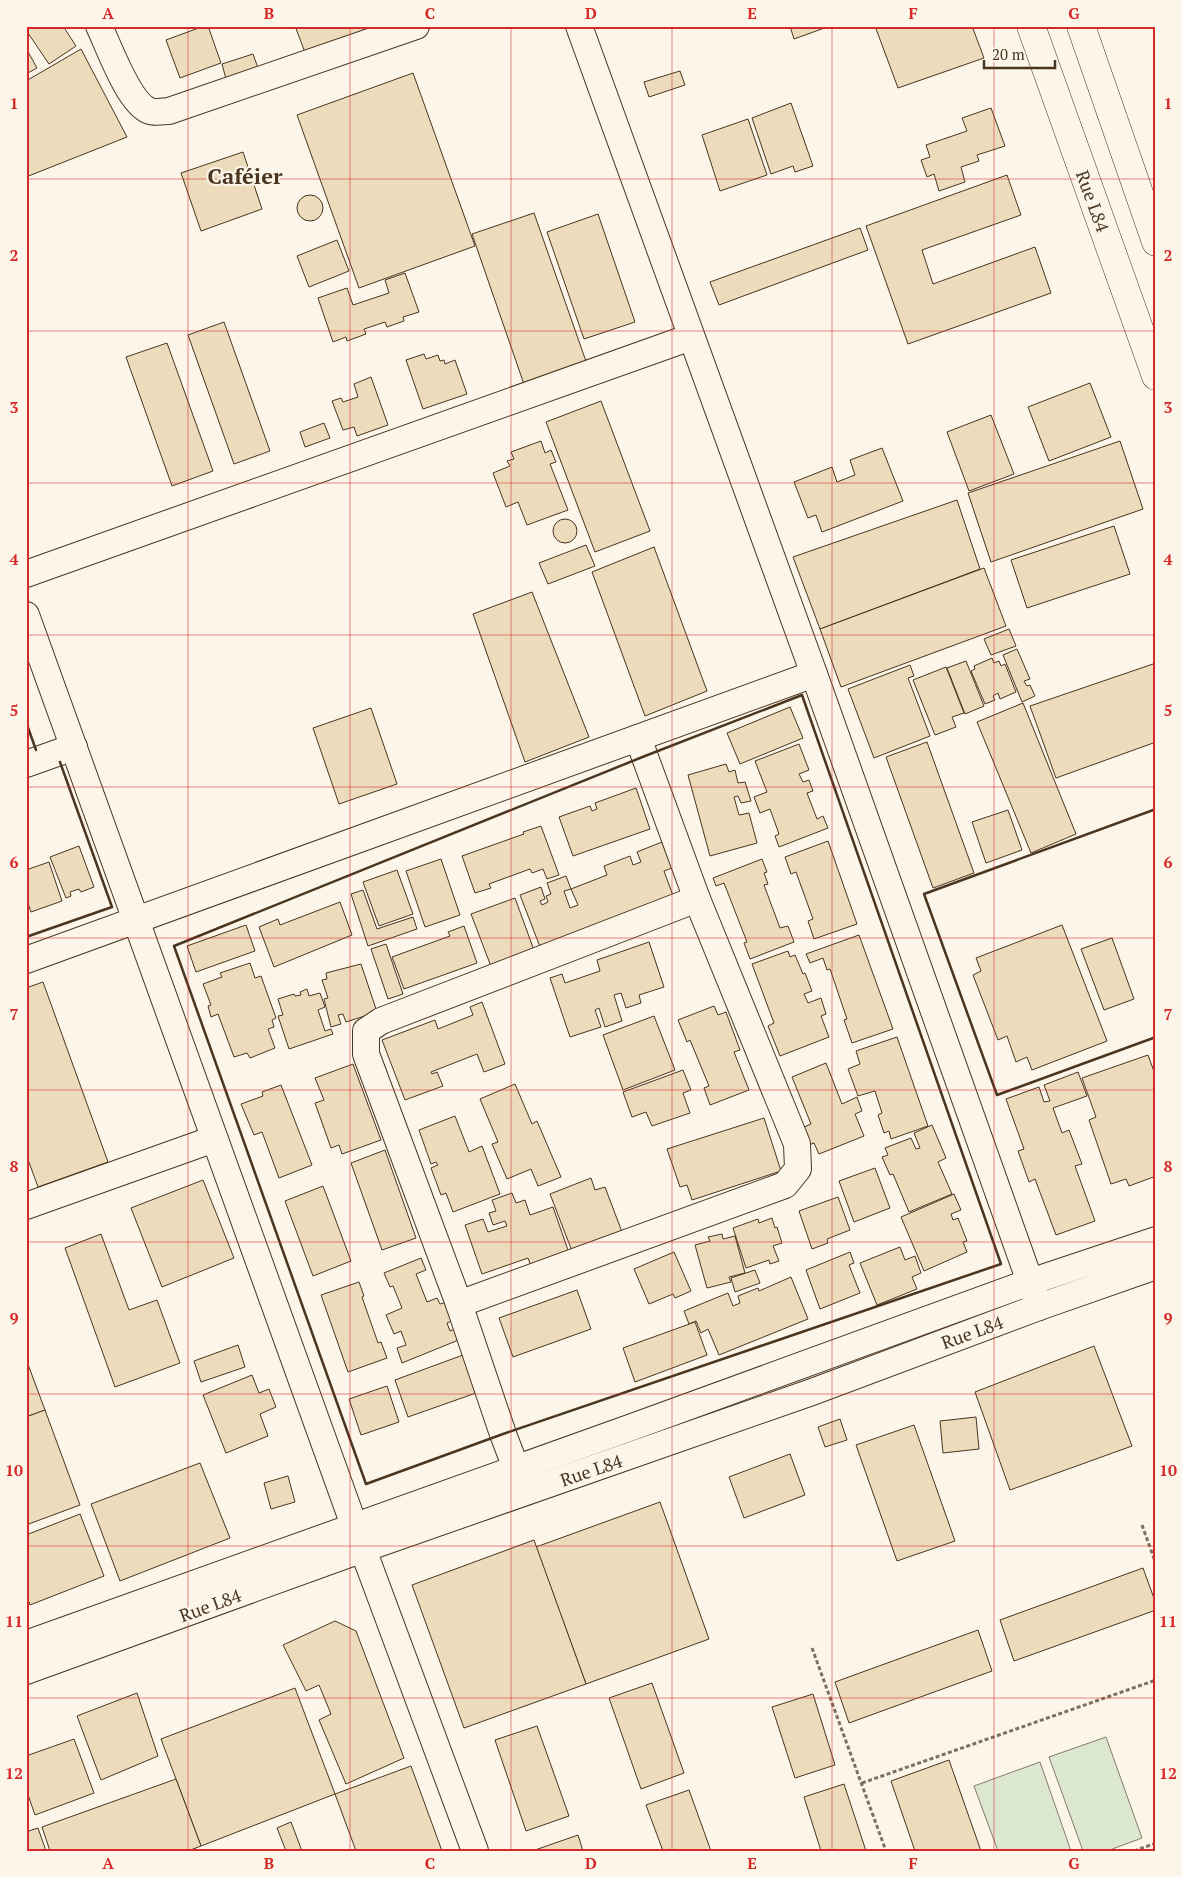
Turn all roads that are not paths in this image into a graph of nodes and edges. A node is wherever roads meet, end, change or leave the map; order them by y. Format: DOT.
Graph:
graph roads {
  1 [pos="99,26"];
  2 [pos="416,26"];
  3 [pos="579,26"];
  4 [pos="1031,26"];
  5 [pos="1081,26"];
  6 [pos="1156,242"];
  7 [pos="692,336"];
  8 [pos="1156,376"];
  9 [pos="26,574"];
  10 [pos="26,615"];
  11 [pos="814,674"];
  12 [pos="638,738"];
  13 [pos="74,747"];
  14 [pos="26,764"];
  15 [pos="697,899"];
  16 [pos="136,922"];
  17 [pos="26,960"];
  18 [pos="214,1139"];
  19 [pos="26,1206"];
  20 [pos="1156,1240"];
  21 [pos="1156,1266"];
  22 [pos="1030,1282"];
  23 [pos="459,1304"];
  24 [pos="1039,1307"];
  25 [pos="515,1469"];
  26 [pos="525,1493"];
  27 [pos="359,1538"];
  28 [pos="26,1644"];
  29 [pos="26,1671"];
  30 [pos="475,1851"];
  1 -- 2 [label="street"];
  3 -- 7 [label="street"];
  4 -- 8 [label="main road, Rue L84"];
  5 -- 6 [label="main road"];
  7 -- 9 [label="street"];
  7 -- 11 [label="street"];
  10 -- 13 [label="street"];
  11 -- 12 [label="street"];
  11 -- 22 [label="street"];
  12 -- 15 [label="street"];
  12 -- 16 [label="street"];
  13 -- 14 [label="street"];
  13 -- 16 [label="street"];
  15 -- 23 [label="street"];
  15 -- 23 [label="street"];
  16 -- 17 [label="street"];
  16 -- 18 [label="street"];
  18 -- 19 [label="street"];
  18 -- 27 [label="street"];
  20 -- 22 [label="street, Rue L84"];
  21 -- 24 [label="street, Rue L84"];
  22 -- 24 [label="street"];
  22 -- 25 [label="street, Rue L84"];
  23 -- 25 [label="street"];
  24 -- 26 [label="street, Rue L84"];
  25 -- 26 [label="street"];
  25 -- 27 [label="street, Rue L84"];
  26 -- 27 [label="street, Rue L84"];
  27 -- 28 [label="street, Rue L84"];
  27 -- 29 [label="street, Rue L84"];
  27 -- 30 [label="street"];
}
